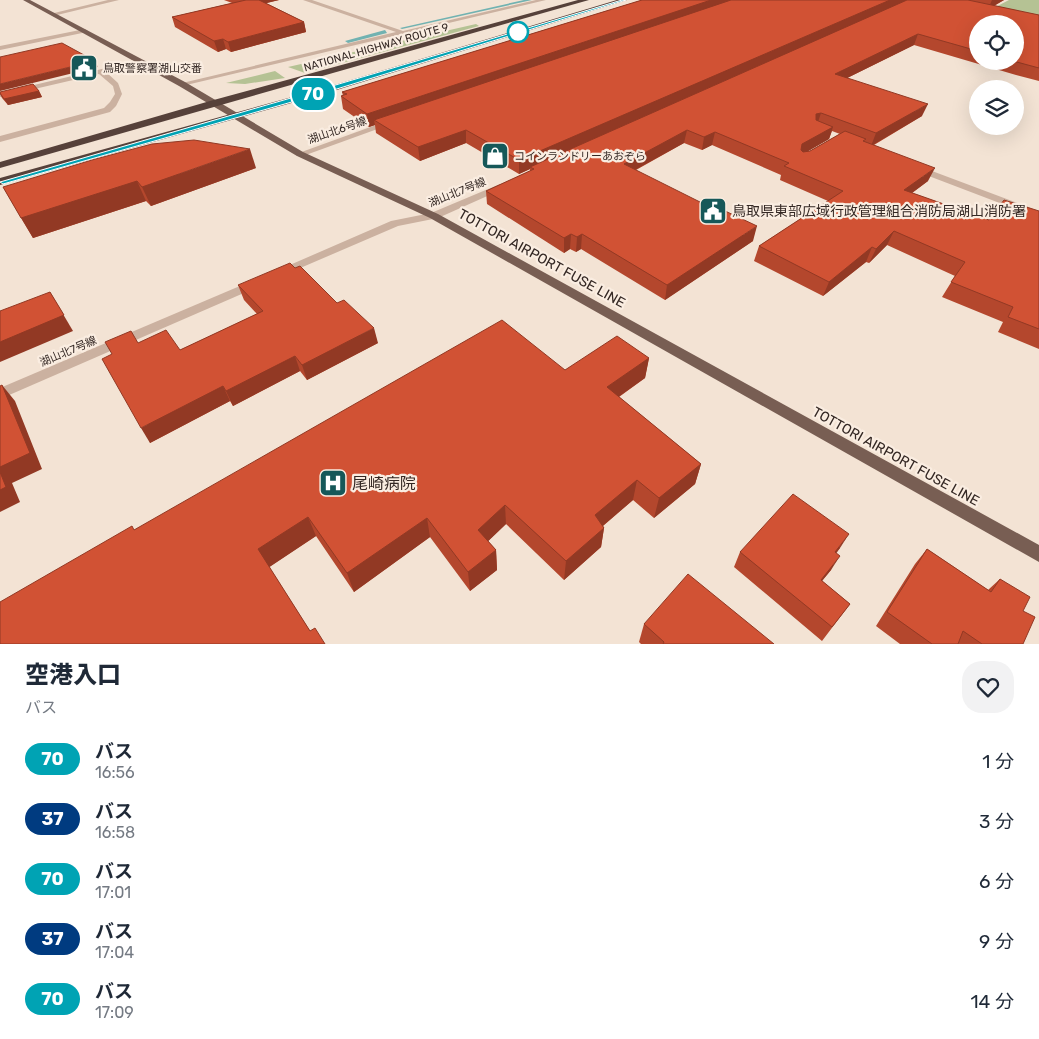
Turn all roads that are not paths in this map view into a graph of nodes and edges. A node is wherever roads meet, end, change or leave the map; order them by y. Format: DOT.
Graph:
graph roads {
  1 [pos="26,0"];
  2 [pos="116,0"];
  3 [pos="306,0"];
  4 [pos="543,0"];
  5 [pos="586,0"];
  6 [pos="624,0"];
  7 [pos="52,14"];
  8 [pos="85,32"];
  9 [pos="402,32"];
  10 [pos="0,48"];
  11 [pos="140,62"];
  12 [pos="100,71"];
  13 [pos="182,84"];
  14 [pos="0,95"];
  15 [pos="213,103"];
  16 [pos="232,116"];
  17 [pos="394,122"];
  18 [pos="0,140"];
  19 [pos="300,154"];
  20 [pos="903,163"];
  21 [pos="0,165"];
  22 [pos="0,182"];
  23 [pos="506,185"];
  24 [pos="1039,215"];
  25 [pos="434,216"];
  26 [pos="0,394"];
  27 [pos="1039,554"];
  1 -- 7 [label="main road, TOTTORI AIRPORT FUSE LINE"];
  2 -- 7 [label="street"];
  3 -- 9 [label="street"];
  4 -- 9 [label="street"];
  5 -- 15 [label="highway, NATIONAL HIGHWAY ROUTE 9"];
  6 -- 16 [label="highway, NATIONAL HIGHWAY ROUTE 9"];
  7 -- 8 [label="main road, TOTTORI AIRPORT FUSE LINE"];
  8 -- 10 [label="street"];
  8 -- 11 [label="main road, TOTTORI AIRPORT FUSE LINE"];
  9 -- 13 [label="street"];
  11 -- 12 [label="street"];
  11 -- 13 [label="main road, TOTTORI AIRPORT FUSE LINE"];
  12 -- 14 [label="street"];
  12 -- 18 [label="street"];
  13 -- 15 [label="main road, TOTTORI AIRPORT FUSE LINE"];
  15 -- 16 [label="main road, TOTTORI AIRPORT FUSE LINE"];
  15 -- 21 [label="highway, NATIONAL HIGHWAY ROUTE 9"];
  16 -- 19 [label="main road, TOTTORI AIRPORT FUSE LINE"];
  16 -- 22 [label="highway, NATIONAL HIGHWAY ROUTE 9"];
  17 -- 19 [label="street, 湖山北6号線"];
  19 -- 25 [label="main road, TOTTORI AIRPORT FUSE LINE"];
  20 -- 24 [label="street"];
  23 -- 25 [label="street, 湖山北7号線"];
  25 -- 26 [label="street, 湖山北7号線"];
  25 -- 27 [label="main road, TOTTORI AIRPORT FUSE LINE"];
}
